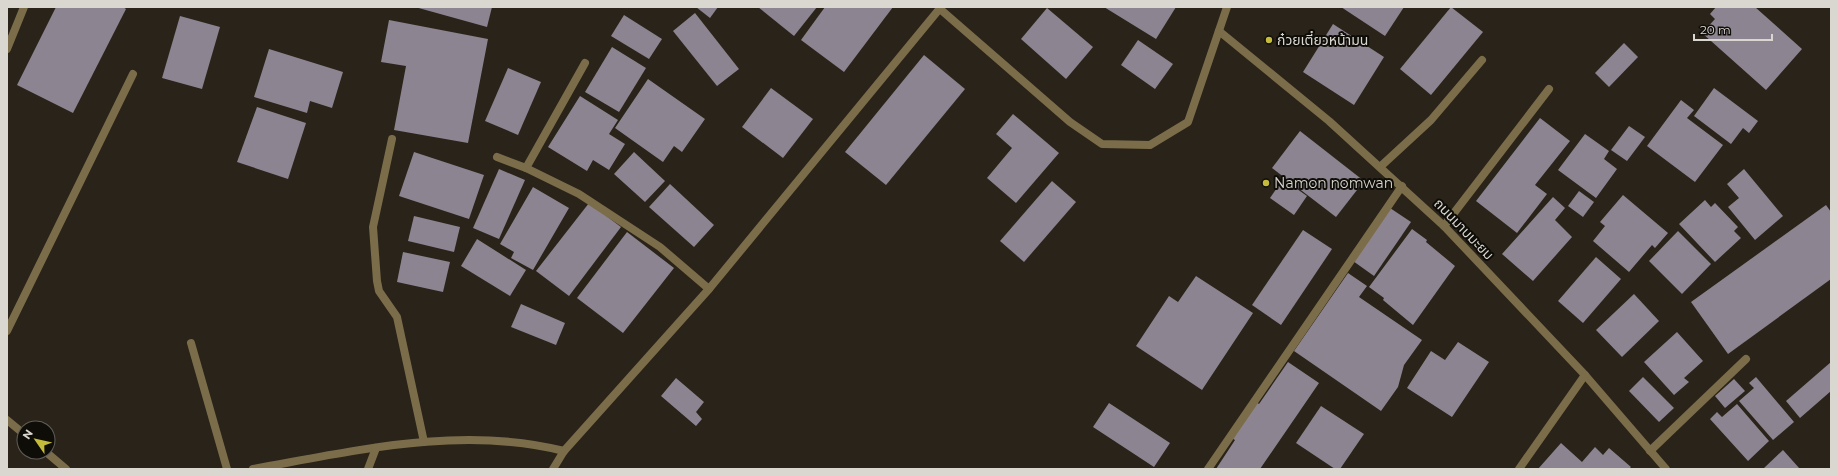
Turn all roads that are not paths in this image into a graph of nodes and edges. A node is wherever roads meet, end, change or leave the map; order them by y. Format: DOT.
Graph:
graph roads {
  1 [pos="24,7"];
  2 [pos="1227,7"];
  3 [pos="940,8"];
  4 [pos="1219,31"];
  5 [pos="7,49"];
  6 [pos="1482,60"];
  7 [pos="585,63"];
  8 [pos="133,74"];
  9 [pos="1549,89"];
  10 [pos="392,139"];
  11 [pos="497,157"];
  12 [pos="1380,167"];
  13 [pos="526,168"];
  14 [pos="1402,186"];
  15 [pos="1444,226"];
  16 [pos="709,289"];
  17 [pos="7,331"];
  18 [pos="191,343"];
  19 [pos="1746,359"];
  20 [pos="1585,375"];
  21 [pos="7,420"];
  22 [pos="16,427"];
  23 [pos="424,442"];
  24 [pos="376,448"];
  25 [pos="1650,450"];
  26 [pos="564,451"];
  27 [pos="55,460"];
  28 [pos="66,469"];
  29 [pos="227,469"];
  30 [pos="253,469"];
  31 [pos="368,469"];
  32 [pos="553,469"];
  33 [pos="1208,469"];
  34 [pos="1519,469"];
  35 [pos="1666,469"];
  1 -- 5 [label="street"];
  2 -- 4 [label="street"];
  3 -- 4 [label="street"];
  3 -- 16 [label="street"];
  4 -- 12 [label="street, ถนนมาบมะยม"];
  6 -- 12 [label="street"];
  7 -- 13 [label="street"];
  8 -- 17 [label="street"];
  9 -- 15 [label="street"];
  10 -- 23 [label="street"];
  11 -- 13 [label="street"];
  12 -- 14 [label="street, ถนนมาบมะยม"];
  13 -- 16 [label="street"];
  14 -- 15 [label="street, ถนนมาบมะยม"];
  14 -- 33 [label="street"];
  15 -- 20 [label="street, ถนนมาบมะยม"];
  16 -- 26 [label="street"];
  18 -- 29 [label="street"];
  19 -- 25 [label="street"];
  20 -- 25 [label="street, ถนนมาบมะยม"];
  20 -- 34 [label="street"];
  21 -- 22 [label="street"];
  23 -- 24 [label="street"];
  23 -- 26 [label="street"];
  24 -- 30 [label="street"];
  24 -- 31 [label="street"];
  25 -- 35 [label="street, ถนนมาบมะยม"];
  26 -- 32 [label="street"];
  27 -- 28 [label="street"];
}
